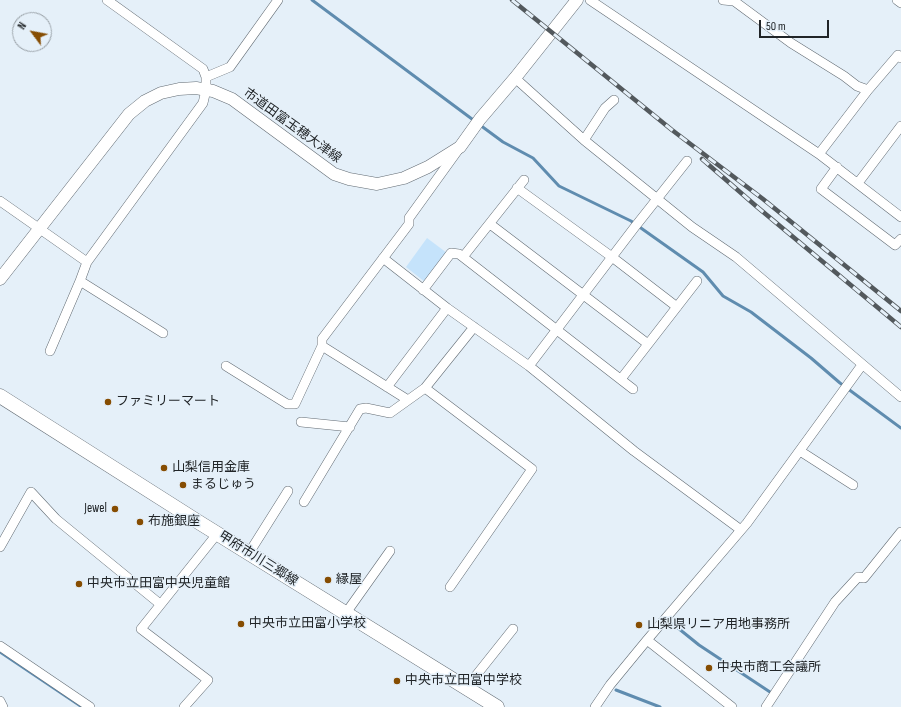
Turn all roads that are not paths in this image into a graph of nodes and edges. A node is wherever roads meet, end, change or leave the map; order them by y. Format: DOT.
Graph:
graph roads {
  1 [pos="106,0"];
  2 [pos="278,0"];
  3 [pos="576,0"];
  4 [pos="590,0"];
  5 [pos="723,0"];
  6 [pos="897,0"];
  7 [pos="901,3"];
  8 [pos="900,54"];
  9 [pos="206,77"];
  10 [pos="515,78"];
  11 [pos="206,90"];
  12 [pos="868,90"];
  13 [pos="614,100"];
  14 [pos="901,126"];
  15 [pos="584,140"];
  16 [pos="460,147"];
  17 [pos="819,154"];
  18 [pos="687,161"];
  19 [pos="837,167"];
  20 [pos="524,180"];
  21 [pos="858,183"];
  22 [pos="517,188"];
  23 [pos="657,199"];
  24 [pos="0,201"];
  25 [pos="901,216"];
  26 [pos="490,224"];
  27 [pos="40,229"];
  28 [pos="901,239"];
  29 [pos="463,257"];
  30 [pos="612,257"];
  31 [pos="383,258"];
  32 [pos="87,262"];
  33 [pos="0,279"];
  34 [pos="80,281"];
  35 [pos="697,281"];
  36 [pos="423,290"];
  37 [pos="584,295"];
  38 [pos="677,307"];
  39 [pos="447,308"];
  40 [pos="474,327"];
  41 [pos="557,330"];
  42 [pos="163,333"];
  43 [pos="648,344"];
  44 [pos="322,346"];
  45 [pos="50,351"];
  46 [pos="862,365"];
  47 [pos="226,366"];
  48 [pos="529,366"];
  49 [pos="621,379"];
  50 [pos="387,387"];
  51 [pos="425,388"];
  52 [pos="633,389"];
  53 [pos="0,396"];
  54 [pos="901,397"];
  55 [pos="408,400"];
  56 [pos="301,422"];
  57 [pos="350,427"];
  58 [pos="800,451"];
  59 [pos="853,485"];
  60 [pos="288,491"];
  61 [pos="304,502"];
  62 [pos="741,530"];
  63 [pos="901,532"];
  64 [pos="217,534"];
  65 [pos="0,546"];
  66 [pos="390,551"];
  67 [pos="249,553"];
  68 [pos="450,588"];
  69 [pos="160,604"];
  70 [pos="346,613"];
  71 [pos="513,629"];
  72 [pos="647,640"];
  73 [pos="0,646"];
  74 [pos="466,688"];
  75 [pos="0,701"];
  76 [pos="3,707"];
  77 [pos="90,707"];
  78 [pos="184,707"];
  79 [pos="497,707"];
  80 [pos="595,707"];
  81 [pos="732,707"];
  82 [pos="766,707"];
  1 -- 9 [label="street"];
  2 -- 9 [label="street"];
  3 -- 10 [label="street, 市道田富玉穂大津線"];
  4 -- 17 [label="street"];
  5 -- 12 [label="street"];
  6 -- 7 [label="street"];
  8 -- 12 [label="street"];
  9 -- 11 [label="street"];
  10 -- 15 [label="street"];
  10 -- 16 [label="street, 市道田富玉穂大津線"];
  11 -- 16 [label="street, 市道田富玉穂大津線"];
  11 -- 27 [label="street, 市道田富玉穂大津線"];
  11 -- 32 [label="street"];
  12 -- 17 [label="street"];
  13 -- 15 [label="street"];
  14 -- 21 [label="street"];
  15 -- 23 [label="street"];
  16 -- 31 [label="street"];
  17 -- 19 [label="street"];
  18 -- 23 [label="street"];
  19 -- 21 [label="street"];
  19 -- 28 [label="street"];
  20 -- 22 [label="street"];
  21 -- 25 [label="street"];
  22 -- 26 [label="street"];
  22 -- 30 [label="street"];
  23 -- 30 [label="street"];
  23 -- 46 [label="street"];
  24 -- 27 [label="street"];
  26 -- 29 [label="street"];
  26 -- 37 [label="street"];
  27 -- 32 [label="street"];
  27 -- 33 [label="street, 市道田富玉穂大津線"];
  29 -- 36 [label="street"];
  29 -- 41 [label="street"];
  30 -- 37 [label="street"];
  30 -- 38 [label="street"];
  31 -- 36 [label="street"];
  31 -- 44 [label="street"];
  32 -- 34 [label="street"];
  34 -- 42 [label="street"];
  34 -- 45 [label="street"];
  35 -- 38 [label="street"];
  36 -- 39 [label="street"];
  37 -- 41 [label="street"];
  37 -- 43 [label="street"];
  38 -- 43 [label="street"];
  39 -- 40 [label="street"];
  39 -- 50 [label="street"];
  40 -- 48 [label="street"];
  40 -- 51 [label="street"];
  41 -- 48 [label="street"];
  41 -- 49 [label="street"];
  43 -- 49 [label="street"];
  44 -- 47 [label="street"];
  44 -- 50 [label="street"];
  46 -- 54 [label="street"];
  46 -- 58 [label="street"];
  48 -- 62 [label="street"];
  49 -- 52 [label="street"];
  50 -- 55 [label="street"];
  51 -- 55 [label="street"];
  51 -- 68 [label="street"];
  53 -- 64 [label="main road, 甲府市川三郷線"];
  55 -- 57 [label="street"];
  56 -- 57 [label="street"];
  57 -- 61 [label="street"];
  58 -- 59 [label="street"];
  58 -- 62 [label="street"];
  60 -- 67 [label="street"];
  62 -- 72 [label="street"];
  63 -- 82 [label="street"];
  64 -- 67 [label="main road, 甲府市川三郷線"];
  64 -- 69 [label="street"];
  65 -- 69 [label="street"];
  66 -- 70 [label="street"];
  67 -- 70 [label="main road, 甲府市川三郷線"];
  69 -- 78 [label="street"];
  70 -- 74 [label="main road, 甲府市川三郷線"];
  71 -- 74 [label="street"];
  72 -- 80 [label="street"];
  72 -- 81 [label="street"];
  73 -- 77 [label="street"];
  74 -- 79 [label="main road, 甲府市川三郷線"];
  75 -- 76 [label="street"];
}
